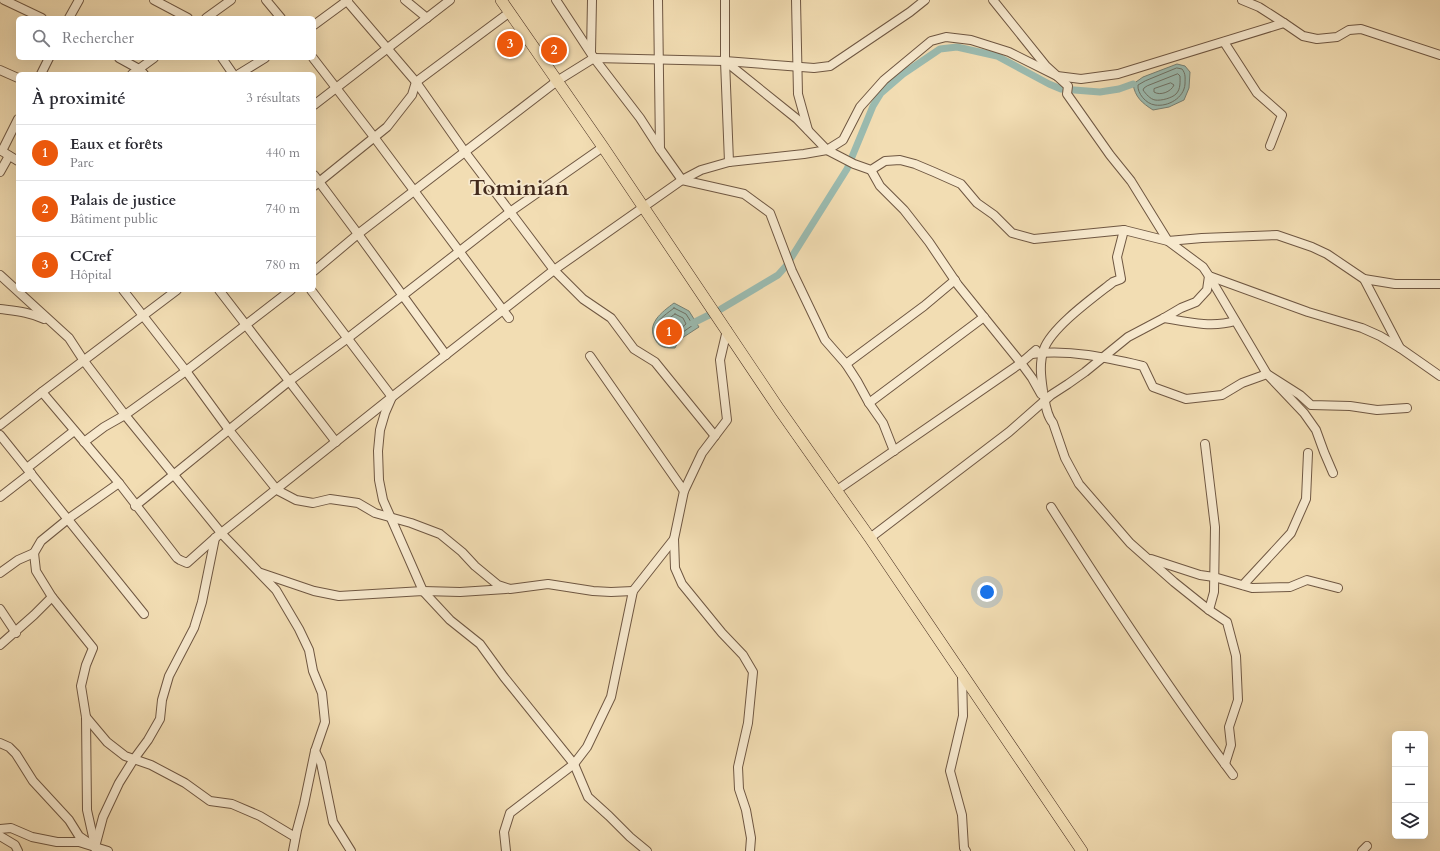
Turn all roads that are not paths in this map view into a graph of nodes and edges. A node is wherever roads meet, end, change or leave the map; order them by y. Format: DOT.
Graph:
graph roads {
  1 [pos="4,0"];
  2 [pos="78,0"];
  3 [pos="154,0"];
  4 [pos="231,0"];
  5 [pos="266,0"];
  6 [pos="347,0"];
  7 [pos="405,0"];
  8 [pos="450,0"];
  9 [pos="501,0"];
  10 [pos="556,0"];
  11 [pos="592,0"];
  12 [pos="658,0"];
  13 [pos="725,0"];
  14 [pos="796,0"];
  15 [pos="925,0"];
  16 [pos="993,0"];
  17 [pos="1242,0"];
  18 [pos="510,12"];
  19 [pos="38,16"];
  20 [pos="70,16"];
  21 [pos="184,16"];
  22 [pos="209,16"];
  23 [pos="279,16"];
  24 [pos="427,18"];
  25 [pos="1284,23"];
  26 [pos="316,24"];
  27 [pos="1224,42"];
  28 [pos="386,48"];
  29 [pos="592,55"];
  30 [pos="1440,55"];
  31 [pos="48,60"];
  32 [pos="121,60"];
  33 [pos="152,60"];
  34 [pos="223,60"];
  35 [pos="262,60"];
  36 [pos="315,60"];
  37 [pos="659,60"];
  38 [pos="725,61"];
  39 [pos="798,67"];
  40 [pos="0,70"];
  41 [pos="42,72"];
  42 [pos="138,72"];
  43 [pos="232,72"];
  44 [pos="243,72"];
  45 [pos="1057,76"];
  46 [pos="16,77"];
  47 [pos="557,81"];
  48 [pos="416,82"];
  49 [pos="336,87"];
  50 [pos="316,103"];
  51 [pos="16,123"];
  52 [pos="808,130"];
  53 [pos="374,137"];
  54 [pos="603,146"];
  55 [pos="1270,146"];
  56 [pos="660,149"];
  57 [pos="827,150"];
  58 [pos="1,151"];
  59 [pos="465,152"];
  60 [pos="9,156"];
  61 [pos="16,161"];
  62 [pos="729,162"];
  63 [pos="871,170"];
  64 [pos="0,172"];
  65 [pos="682,180"];
  66 [pos="316,181"];
  67 [pos="414,190"];
  68 [pos="644,207"];
  69 [pos="510,212"];
  70 [pos="1124,230"];
  71 [pos="358,234"];
  72 [pos="1168,241"];
  73 [pos="461,252"];
  74 [pos="316,270"];
  75 [pos="554,270"];
  76 [pos="0,275"];
  77 [pos="1209,276"];
  78 [pos="1364,279"];
  79 [pos="955,280"];
  80 [pos="1440,284"];
  81 [pos="16,289"];
  82 [pos="20,292"];
  83 [pos="125,292"];
  84 [pos="174,292"];
  85 [pos="221,292"];
  86 [pos="288,292"];
  87 [pos="313,292"];
  88 [pos="403,296"];
  89 [pos="0,309"];
  90 [pos="504,310"];
  91 [pos="144,315"];
  92 [pos="984,317"];
  93 [pos="509,318"];
  94 [pos="1164,318"];
  95 [pos="1235,320"];
  96 [pos="50,322"];
  97 [pos="246,324"];
  98 [pos="727,330"];
  99 [pos="1055,331"];
  100 [pos="348,338"];
  101 [pos="1400,348"];
  102 [pos="1044,352"];
  103 [pos="1032,354"];
  104 [pos="446,355"];
  105 [pos="590,356"];
  106 [pos="1104,357"];
  107 [pos="84,361"];
  108 [pos="1021,363"];
  109 [pos="846,364"];
  110 [pos="186,371"];
  111 [pos="1267,374"];
  112 [pos="1440,376"];
  113 [pos="288,382"];
  114 [pos="42,392"];
  115 [pos="392,397"];
  116 [pos="1044,400"];
  117 [pos="869,403"];
  118 [pos="1407,408"];
  119 [pos="126,415"];
  120 [pos="0,426"];
  121 [pos="229,430"];
  122 [pos="74,431"];
  123 [pos="0,435"];
  124 [pos="715,436"];
  125 [pos="84,442"];
  126 [pos="336,442"];
  127 [pos="1205,444"];
  128 [pos="894,451"];
  129 [pos="1308,453"];
  130 [pos="29,470"];
  131 [pos="1334,473"];
  132 [pos="175,474"];
  133 [pos="119,483"];
  134 [pos="277,490"];
  135 [pos="837,490"];
  136 [pos="684,491"];
  137 [pos="0,497"];
  138 [pos="135,506"];
  139 [pos="1051,507"];
  140 [pos="391,517"];
  141 [pos="68,519"];
  142 [pos="219,536"];
  143 [pos="870,538"];
  144 [pos="674,539"];
  145 [pos="34,553"];
  146 [pos="1148,558"];
  147 [pos="259,572"];
  148 [pos="0,573"];
  149 [pos="1214,577"];
  150 [pos="1243,585"];
  151 [pos="1338,588"];
  152 [pos="510,589"];
  153 [pos="634,590"];
  154 [pos="423,591"];
  155 [pos="52,597"];
  156 [pos="0,609"];
  157 [pos="1209,610"];
  158 [pos="144,614"];
  159 [pos="16,633"];
  160 [pos="0,645"];
  161 [pos="962,675"];
  162 [pos="86,717"];
  163 [pos="0,743"];
  164 [pos="315,750"];
  165 [pos="134,759"];
  166 [pos="574,764"];
  167 [pos="1225,764"];
  168 [pos="1233,775"];
  169 [pos="0,829"];
  170 [pos="0,836"];
  171 [pos="295,837"];
  172 [pos="95,849"];
  173 [pos="18,851"];
  174 [pos="108,851"];
  175 [pos="293,851"];
  176 [pos="351,851"];
  177 [pos="506,851"];
  178 [pos="646,851"];
  179 [pos="750,851"];
  180 [pos="966,851"];
  181 [pos="1082,851"];
  1 -- 19 [label="street"];
  2 -- 20 [label="street"];
  3 -- 21 [label="street"];
  4 -- 22 [label="street"];
  5 -- 23 [label="street"];
  6 -- 26 [label="street"];
  6 -- 28 [label="street"];
  7 -- 24 [label="street"];
  8 -- 24 [label="street"];
  9 -- 18 [label="main road"];
  10 -- 29 [label="street"];
  11 -- 29 [label="street"];
  12 -- 37 [label="street"];
  13 -- 38 [label="street"];
  14 -- 39 [label="street"];
  15 -- 39 [label="street"];
  16 -- 45 [label="street"];
  17 -- 25 [label="street"];
  18 -- 47 [label="main road"];
  18 -- 48 [label="street"];
  24 -- 28 [label="street"];
  25 -- 27 [label="street"];
  25 -- 30 [label="street"];
  27 -- 45 [label="street"];
  27 -- 55 [label="street"];
  28 -- 48 [label="street"];
  28 -- 49 [label="street"];
  29 -- 37 [label="street"];
  29 -- 47 [label="street"];
  29 -- 56 [label="street"];
  31 -- 41 [label="street"];
  32 -- 42 [label="street"];
  33 -- 42 [label="street"];
  34 -- 43 [label="street"];
  35 -- 44 [label="street"];
  36 -- 49 [label="street"];
  37 -- 38 [label="street"];
  37 -- 56 [label="street"];
  38 -- 39 [label="street"];
  38 -- 52 [label="street"];
  38 -- 62 [label="street"];
  39 -- 52 [label="street"];
  40 -- 46 [label="street"];
  45 -- 57 [label="street"];
  45 -- 72 [label="street"];
  47 -- 54 [label="main road"];
  47 -- 59 [label="street"];
  48 -- 53 [label="street"];
  48 -- 59 [label="street"];
  49 -- 50 [label="street"];
  49 -- 53 [label="street"];
  51 -- 58 [label="street"];
  52 -- 57 [label="street"];
  53 -- 66 [label="street"];
  53 -- 67 [label="street"];
  54 -- 68 [label="main road"];
  54 -- 69 [label="street"];
  56 -- 65 [label="street"];
  57 -- 62 [label="street"];
  57 -- 63 [label="street"];
  58 -- 60 [label="street"];
  59 -- 67 [label="street"];
  59 -- 69 [label="street"];
  60 -- 61 [label="street"];
  60 -- 64 [label="street"];
  62 -- 65 [label="street"];
  63 -- 70 [label="street"];
  63 -- 79 [label="street"];
  65 -- 68 [label="street"];
  65 -- 109 [label="street"];
  66 -- 71 [label="street"];
  67 -- 71 [label="street"];
  67 -- 73 [label="street"];
  68 -- 75 [label="street"];
  68 -- 98 [label="main road"];
  69 -- 73 [label="street"];
  69 -- 75 [label="street"];
  70 -- 72 [label="street"];
  70 -- 99 [label="street"];
  71 -- 74 [label="street"];
  71 -- 88 [label="street"];
  72 -- 77 [label="street"];
  72 -- 78 [label="street"];
  73 -- 88 [label="street"];
  73 -- 90 [label="street"];
  75 -- 90 [label="street"];
  75 -- 124 [label="street"];
  76 -- 81 [label="street"];
  77 -- 94 [label="street"];
  77 -- 95 [label="street"];
  77 -- 101 [label="street"];
  78 -- 80 [label="street"];
  78 -- 101 [label="street"];
  79 -- 92 [label="street"];
  79 -- 109 [label="street"];
  82 -- 96 [label="street"];
  83 -- 91 [label="street"];
  84 -- 91 [label="street"];
  85 -- 97 [label="street"];
  86 -- 97 [label="street"];
  87 -- 100 [label="street"];
  88 -- 100 [label="street"];
  88 -- 104 [label="street"];
  89 -- 96 [label="street"];
  90 -- 93 [label="street"];
  90 -- 104 [label="street"];
  91 -- 107 [label="street"];
  91 -- 110 [label="street"];
  92 -- 108 [label="street"];
  92 -- 117 [label="street"];
  94 -- 95 [label="street"];
  94 -- 106 [label="street"];
  95 -- 111 [label="street"];
  96 -- 107 [label="street"];
  97 -- 110 [label="street"];
  97 -- 113 [label="street"];
  98 -- 124 [label="street"];
  98 -- 135 [label="main road"];
  99 -- 102 [label="street"];
  99 -- 103 [label="street"];
  100 -- 113 [label="street"];
  100 -- 115 [label="street"];
  101 -- 112 [label="street"];
  102 -- 103 [label="street"];
  102 -- 106 [label="street"];
  102 -- 116 [label="street"];
  103 -- 108 [label="street"];
  104 -- 115 [label="street"];
  105 -- 136 [label="street"];
  106 -- 111 [label="street"];
  106 -- 116 [label="street"];
  107 -- 114 [label="street"];
  107 -- 119 [label="street"];
  108 -- 116 [label="street"];
  108 -- 128 [label="street"];
  109 -- 117 [label="street"];
  110 -- 119 [label="street"];
  110 -- 121 [label="street"];
  111 -- 118 [label="street"];
  111 -- 131 [label="street"];
  113 -- 121 [label="street"];
  113 -- 126 [label="street"];
  114 -- 120 [label="street"];
  114 -- 122 [label="street"];
  115 -- 126 [label="street"];
  115 -- 140 [label="street"];
  116 -- 143 [label="street"];
  116 -- 146 [label="street"];
  117 -- 128 [label="street"];
  119 -- 125 [label="street"];
  119 -- 132 [label="street"];
  121 -- 132 [label="street"];
  121 -- 134 [label="street"];
  122 -- 125 [label="street"];
  122 -- 130 [label="street"];
  123 -- 130 [label="street"];
  124 -- 136 [label="street"];
  125 -- 133 [label="street"];
  126 -- 134 [label="street"];
  127 -- 149 [label="street"];
  128 -- 135 [label="street"];
  129 -- 150 [label="street"];
  130 -- 137 [label="street"];
  130 -- 141 [label="street"];
  132 -- 138 [label="street"];
  132 -- 142 [label="street"];
  133 -- 138 [label="street"];
  133 -- 141 [label="street"];
  134 -- 140 [label="street"];
  134 -- 142 [label="street"];
  135 -- 143 [label="main road"];
  136 -- 144 [label="street"];
  138 -- 142 [label="street"];
  139 -- 167 [label="street"];
  140 -- 152 [label="street"];
  140 -- 154 [label="street"];
  141 -- 145 [label="street"];
  141 -- 158 [label="street"];
  142 -- 147 [label="street"];
  142 -- 165 [label="street"];
  143 -- 161 [label="main road"];
  144 -- 153 [label="street"];
  144 -- 179 [label="street"];
  145 -- 148 [label="street"];
  145 -- 155 [label="street"];
  146 -- 149 [label="street"];
  146 -- 157 [label="street"];
  147 -- 154 [label="street"];
  147 -- 164 [label="street"];
  149 -- 150 [label="street"];
  149 -- 157 [label="street"];
  150 -- 151 [label="street"];
  152 -- 153 [label="street"];
  152 -- 154 [label="street"];
  153 -- 166 [label="street"];
  154 -- 166 [label="street"];
  155 -- 159 [label="street"];
  155 -- 162 [label="street"];
  156 -- 159 [label="street"];
  157 -- 167 [label="street"];
  159 -- 160 [label="street"];
  161 -- 180 [label="street"];
  161 -- 181 [label="main road"];
  162 -- 165 [label="street"];
  162 -- 172 [label="street"];
  163 -- 172 [label="street"];
  164 -- 171 [label="street"];
  164 -- 176 [label="street"];
  165 -- 171 [label="street"];
  165 -- 172 [label="street"];
  166 -- 177 [label="street"];
  166 -- 178 [label="street"];
  167 -- 168 [label="street"];
  169 -- 172 [label="street"];
  170 -- 173 [label="street"];
  171 -- 175 [label="street"];
  172 -- 174 [label="street"];
}
